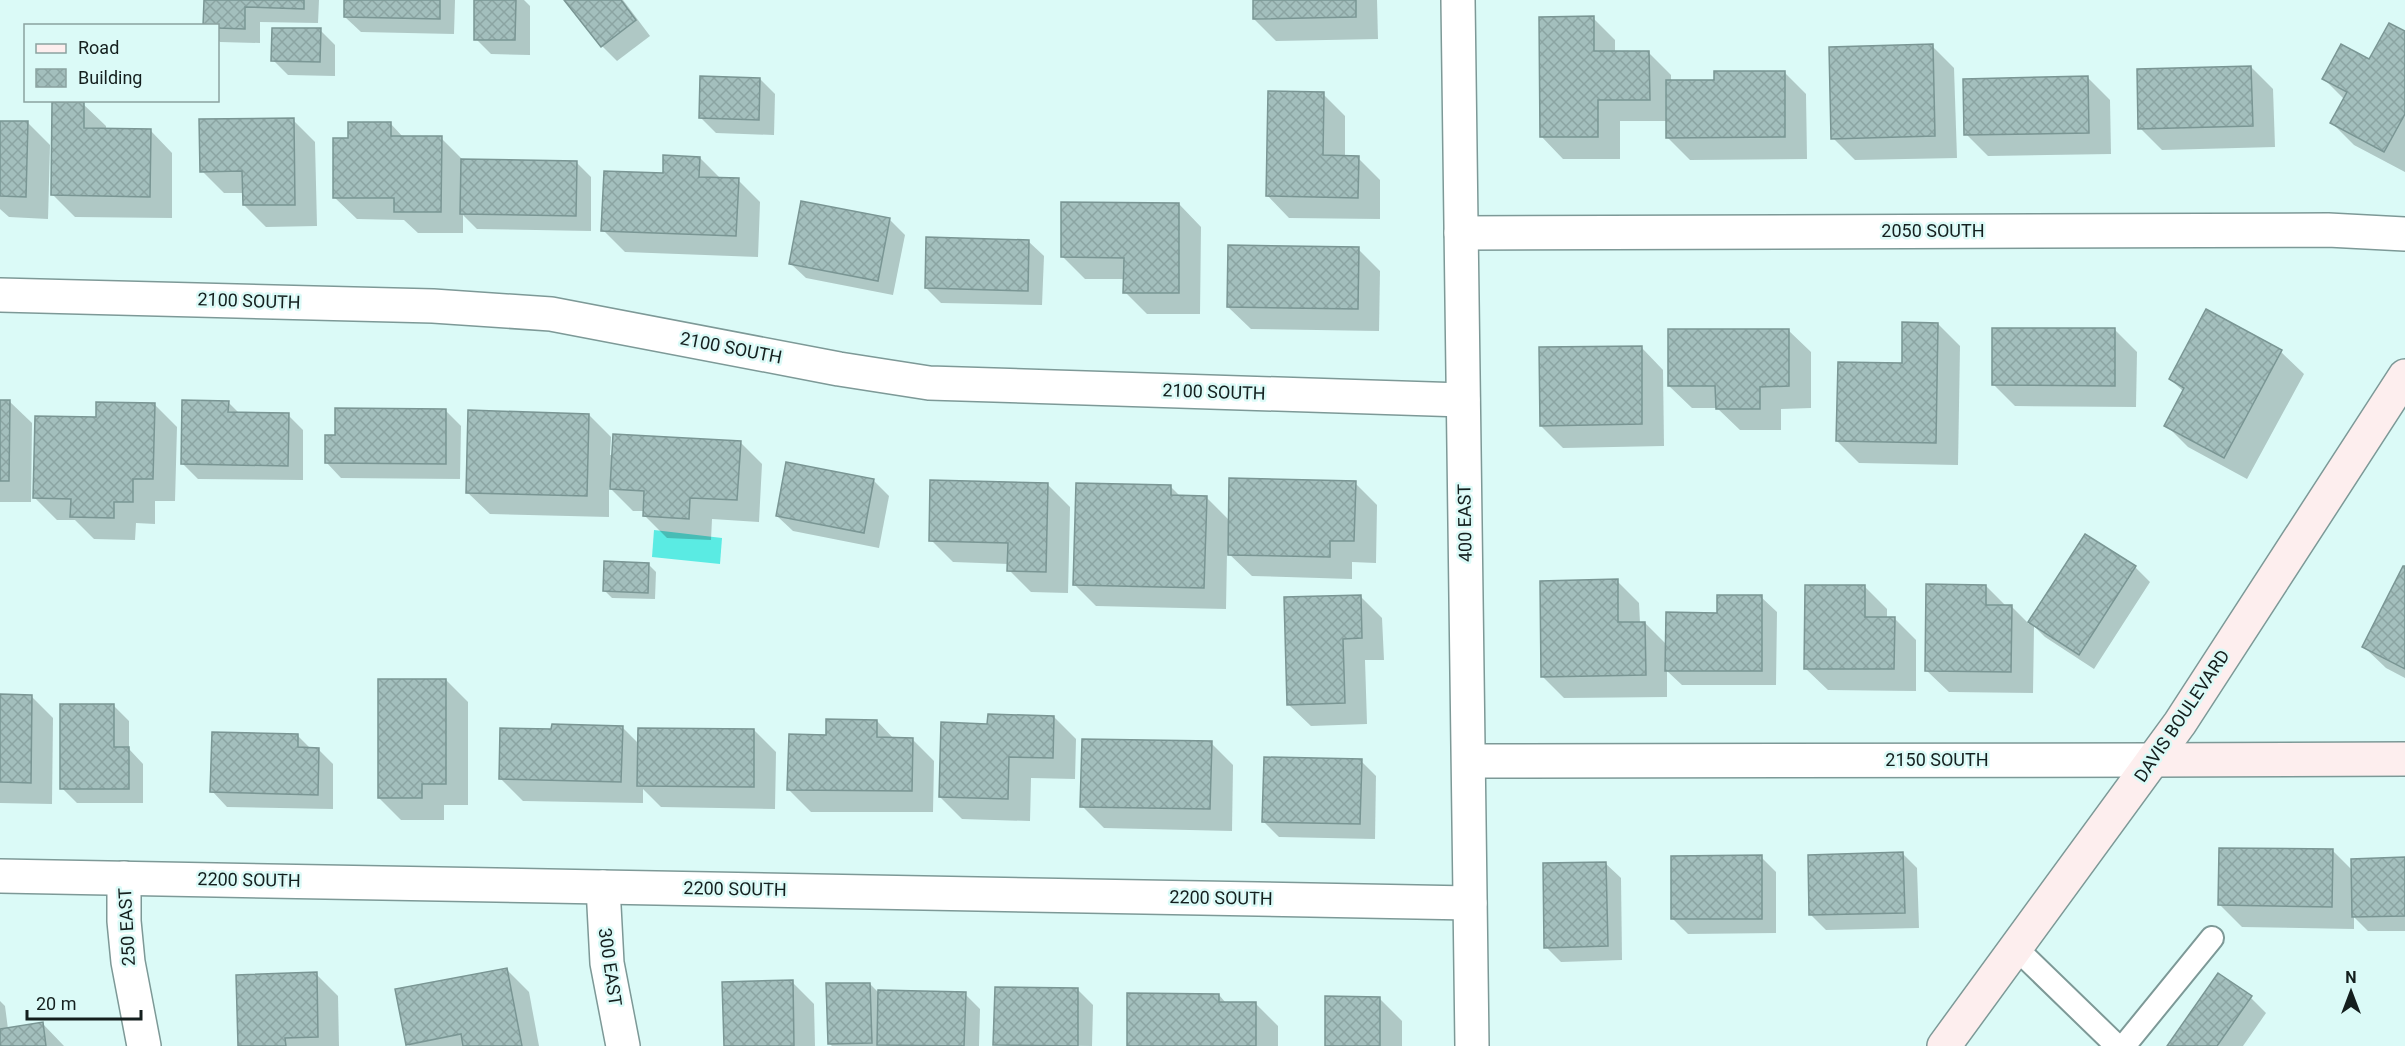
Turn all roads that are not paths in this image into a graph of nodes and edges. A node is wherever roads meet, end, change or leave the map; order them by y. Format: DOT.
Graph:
graph roads {
  1 [pos="1458,0"];
  2 [pos="1461,233"];
  3 [pos="2405,234"];
  4 [pos="0,295"];
  5 [pos="2405,376"];
  6 [pos="1463,400"];
  7 [pos="2405,759"];
  8 [pos="2153,760"];
  9 [pos="1468,761"];
  10 [pos="0,876"];
  11 [pos="124,878"];
  12 [pos="603,887"];
  13 [pos="1470,903"];
  14 [pos="2212,938"];
  15 [pos="2016,948"];
  16 [pos="1949,1044"];
  17 [pos="144,1046"];
  18 [pos="623,1046"];
  19 [pos="1472,1046"];
  20 [pos="2117,1046"];
  21 [pos="2124,1046"];
  1 -- 2 [label="street, 400 EAST"];
  2 -- 3 [label="street, 2050 SOUTH"];
  2 -- 6 [label="street, 400 EAST"];
  4 -- 6 [label="street, 2100 SOUTH"];
  5 -- 8 [label="street, DAVIS BOULEVARD"];
  6 -- 9 [label="street, 400 EAST"];
  7 -- 8 [label="street, 2150 SOUTH"];
  8 -- 9 [label="street, 2150 SOUTH"];
  8 -- 15 [label="street, DAVIS BOULEVARD"];
  9 -- 13 [label="street, 400 EAST"];
  10 -- 11 [label="street, 2200 SOUTH"];
  11 -- 12 [label="street, 2200 SOUTH"];
  11 -- 17 [label="street, 250 EAST"];
  12 -- 13 [label="street, 2200 SOUTH"];
  12 -- 18 [label="street, 300 EAST"];
  13 -- 19 [label="street, 400 EAST"];
  14 -- 21 [label="lane"];
  15 -- 16 [label="street, DAVIS BOULEVARD"];
  15 -- 20 [label="lane"];
}
